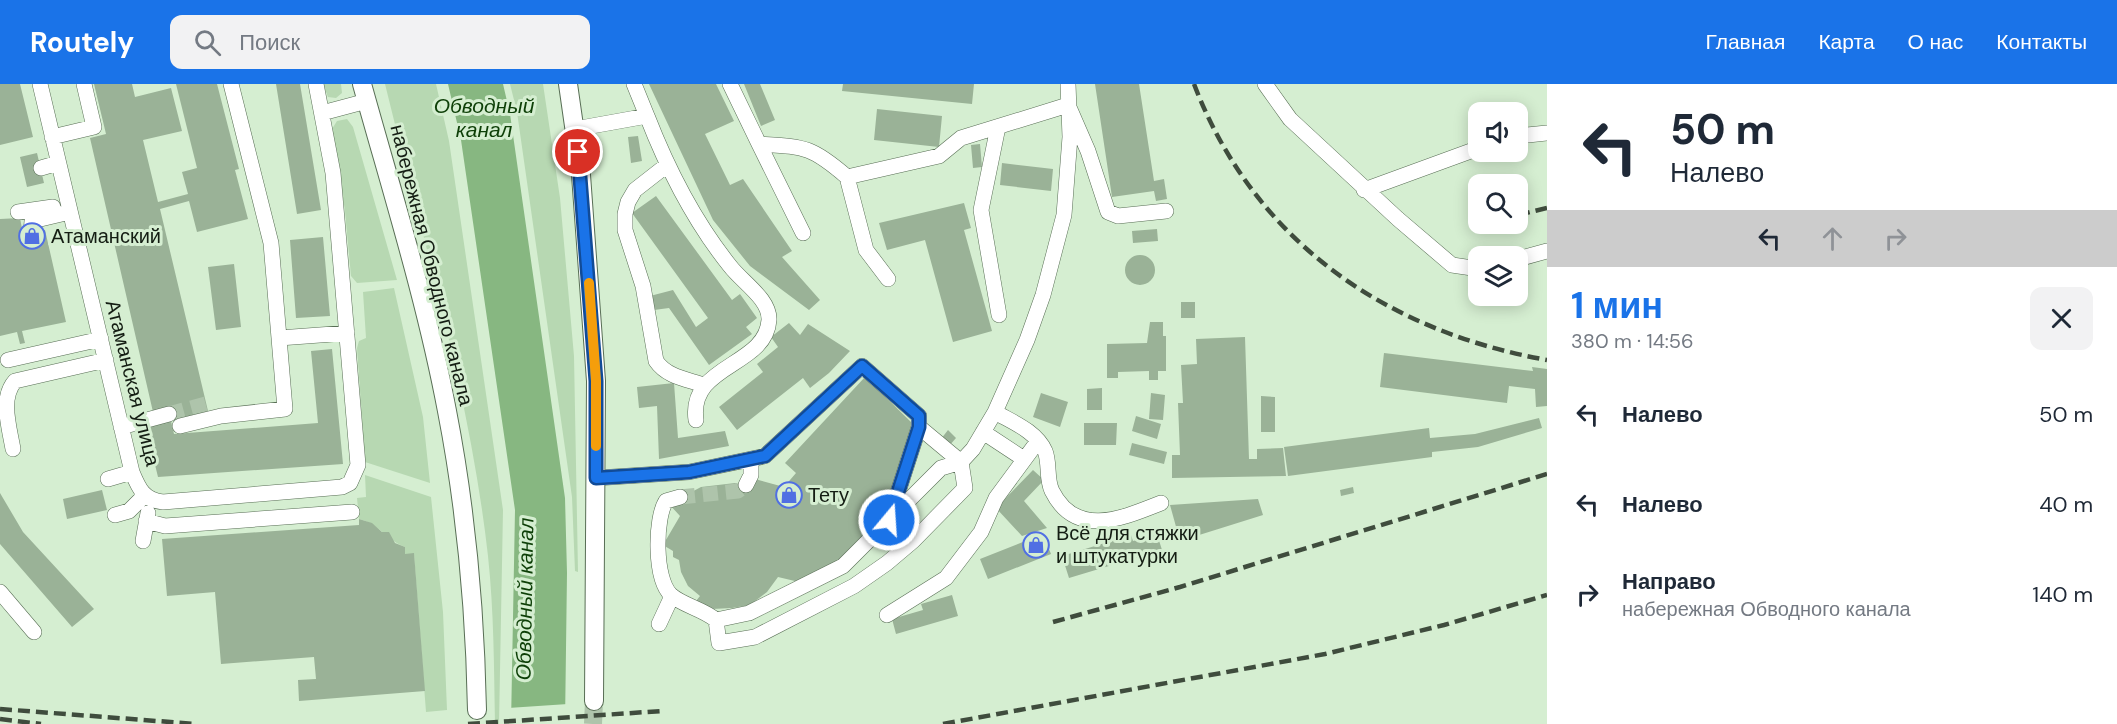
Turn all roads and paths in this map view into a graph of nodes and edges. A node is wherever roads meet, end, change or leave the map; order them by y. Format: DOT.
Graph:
graph roads {
  1 [pos="40,84"];
  2 [pos="84,84"];
  3 [pos="231,84"];
  4 [pos="316,84"];
  5 [pos="568,84"];
  6 [pos="634,84"];
  7 [pos="730,84"];
  8 [pos="1068,84"];
  9 [pos="1264,84"];
  10 [pos="364,92"];
  11 [pos="1068,105"];
  12 [pos="322,113"];
  13 [pos="647,116"];
  14 [pos="998,127"];
  15 [pos="575,129"];
  16 [pos="1547,133"];
  17 [pos="1528,135"];
  18 [pos="52,137"];
  19 [pos="759,144"];
  20 [pos="1468,152"];
  21 [pos="58,163"];
  22 [pos="666,165"];
  23 [pos="41,168"];
  24 [pos="848,177"];
  25 [pos="1364,189"];
  26 [pos="69,207"];
  27 [pos="1166,211"];
  28 [pos="18,212"];
  29 [pos="31,233"];
  30 [pos="803,233"];
  31 [pos="1547,251"];
  32 [pos="1528,256"];
  33 [pos="1468,267"];
  34 [pos="888,279"];
  35 [pos="999,315"];
  36 [pos="347,333"];
  37 [pos="279,338"];
  38 [pos="101,339"];
  39 [pos="8,360"];
  40 [pos="106,360"];
  41 [pos="704,385"];
  42 [pos="995,412"];
  43 [pos="169,414"];
  44 [pos="696,420"];
  45 [pos="180,426"];
  46 [pos="121,427"];
  47 [pos="919,427"];
  48 [pos="983,432"];
  49 [pos="1038,441"];
  50 [pos="13,449"];
  51 [pos="1024,459"];
  52 [pos="751,461"];
  53 [pos="961,462"];
  54 [pos="132,472"];
  55 [pos="596,478"];
  56 [pos="108,479"];
  57 [pos="746,485"];
  58 [pos="680,497"];
  59 [pos="148,499"];
  60 [pos="1161,503"];
  61 [pos="352,512"];
  62 [pos="115,515"];
  63 [pos="889,520"];
  64 [pos="146,521"];
  65 [pos="143,541"];
  66 [pos="0,592"];
  67 [pos="672,596"];
  68 [pos="887,615"];
  69 [pos="716,620"];
  70 [pos="659,624"];
  71 [pos="34,632"];
  72 [pos="594,701"];
  73 [pos="477,710"];
  1 -- 18 [label="street, Атаманская улица"];
  2 -- 18 [label="street"];
  3 -- 37 [label="street"];
  4 -- 12 [label="street"];
  5 -- 15 [label="main road"];
  6 -- 13 [label="street"];
  7 -- 19 [label="street"];
  8 -- 11 [label="street"];
  9 -- 25 [label="street"];
  10 -- 12 [label="street"];
  10 -- 73 [label="main road, набережная Обводного канала"];
  11 -- 14 [label="street"];
  11 -- 27 [label="street"];
  11 -- 42 [label="street"];
  12 -- 36 [label="street"];
  13 -- 15 [label="street"];
  13 -- 22 [label="street"];
  14 -- 24 [label="street"];
  14 -- 35 [label="street"];
  15 -- 55 [label="main road"];
  16 -- 17 [label="street"];
  18 -- 21 [label="street, Атаманская улица"];
  19 -- 24 [label="street"];
  19 -- 30 [label="street"];
  20 -- 25 [label="street"];
  21 -- 23 [label="street"];
  21 -- 26 [label="street, Атаманская улица"];
  22 -- 41 [label="street"];
  22 -- 41 [label="street"];
  24 -- 34 [label="street"];
  25 -- 33 [label="street"];
  26 -- 28 [label="street"];
  26 -- 29 [label="street"];
  26 -- 38 [label="street, Атаманская улица"];
  31 -- 32 [label="street"];
  36 -- 37 [label="street"];
  36 -- 59 [label="street"];
  37 -- 45 [label="street"];
  38 -- 39 [label="street"];
  38 -- 40 [label="street, Атаманская улица"];
  40 -- 46 [label="street, Атаманская улица"];
  40 -- 50 [label="street"];
  41 -- 44 [label="street"];
  42 -- 48 [label="street"];
  42 -- 49 [label="street"];
  43 -- 46 [label="street"];
  46 -- 54 [label="street, Атаманская улица"];
  47 -- 52 [label="street"];
  47 -- 53 [label="street"];
  47 -- 63 [label="street"];
  48 -- 51 [label="street"];
  48 -- 53 [label="street"];
  49 -- 51 [label="street"];
  49 -- 60 [label="street"];
  51 -- 68 [label="street"];
  52 -- 55 [label="street"];
  52 -- 57 [label="street"];
  53 -- 63 [label="street"];
  53 -- 69 [label="street"];
  54 -- 56 [label="street"];
  54 -- 59 [label="street, Атаманская улица"];
  55 -- 72 [label="main road"];
  58 -- 67 [label="street"];
  59 -- 62 [label="street"];
  59 -- 64 [label="street"];
  61 -- 64 [label="street"];
  63 -- 69 [label="street"];
  64 -- 65 [label="street"];
  66 -- 71 [label="street"];
  67 -- 69 [label="street"];
  67 -- 70 [label="street"];
}
